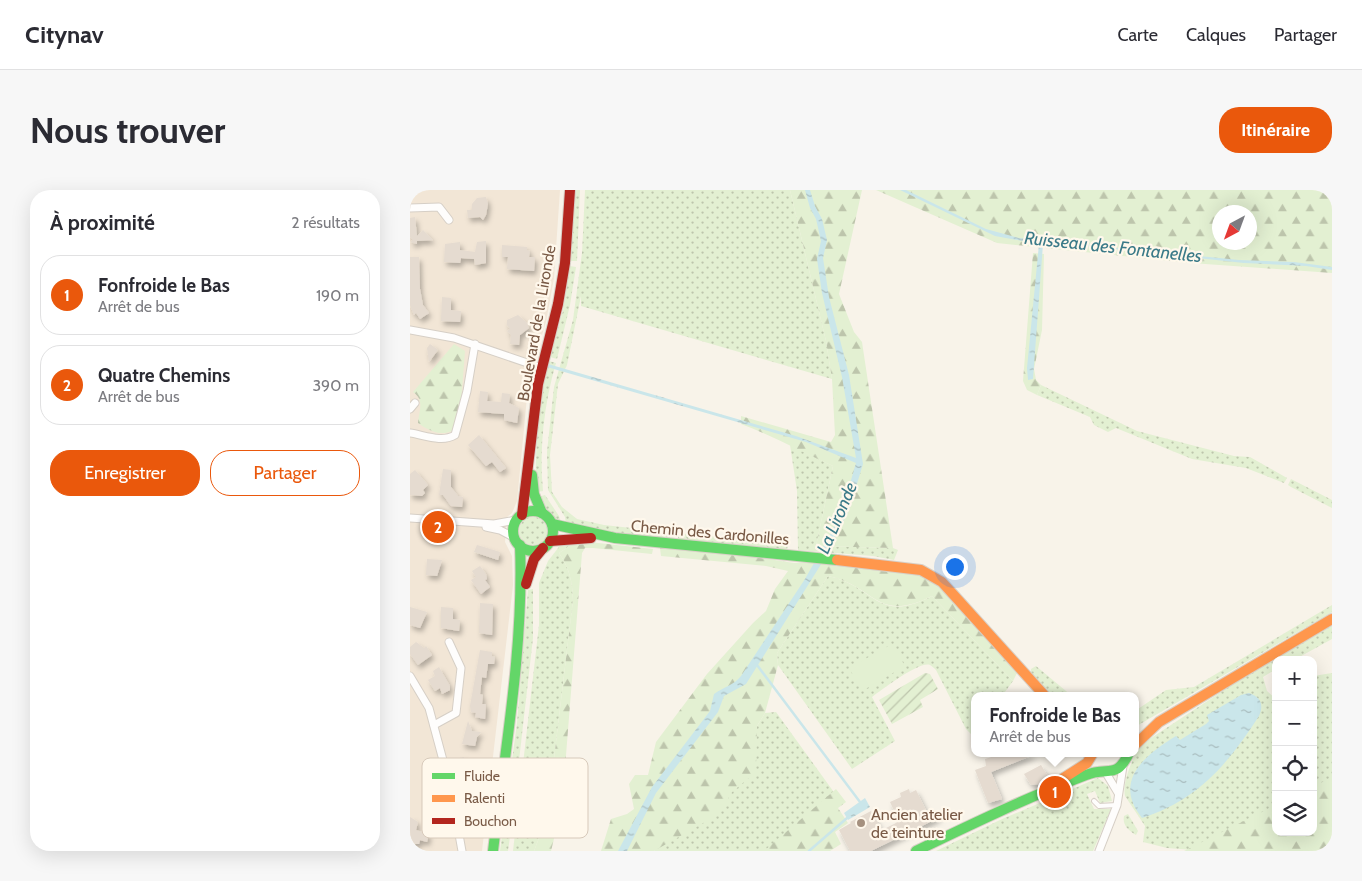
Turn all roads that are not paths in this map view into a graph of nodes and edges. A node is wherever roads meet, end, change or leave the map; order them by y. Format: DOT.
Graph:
graph roads {
  1 [pos="570,190"];
  2 [pos="410,208"];
  3 [pos="449,220"];
  4 [pos="410,330"];
  5 [pos="475,344"];
  6 [pos="542,368"];
  7 [pos="410,433"];
  8 [pos="530,461"];
  9 [pos="542,513"];
  10 [pos="410,518"];
  11 [pos="519,518"];
  12 [pos="469,523"];
  13 [pos="552,524"];
  14 [pos="615,538"];
  15 [pos="518,542"];
  16 [pos="547,544"];
  17 [pos="522,594"];
  18 [pos="1332,619"];
  19 [pos="450,642"];
  20 [pos="410,676"];
  21 [pos="1041,692"];
  22 [pos="1159,722"];
  23 [pos="434,725"];
  24 [pos="1139,731"];
  25 [pos="1139,741"];
  26 [pos="1090,757"];
  27 [pos="1094,757"];
  28 [pos="443,758"];
  29 [pos="505,758"];
  30 [pos="1124,761"];
  31 [pos="1104,773"];
  32 [pos="1118,793"];
  33 [pos="1033,795"];
  34 [pos="1094,801"];
  35 [pos="1117,805"];
  36 [pos="460,838"];
  37 [pos="495,838"];
  38 [pos="462,851"];
  39 [pos="493,851"];
  40 [pos="916,851"];
  41 [pos="1099,851"];
  1 -- 6 [label="street, Boulevard de la Lironde"];
  2 -- 3 [label="street"];
  4 -- 5 [label="street"];
  5 -- 6 [label="street"];
  5 -- 7 [label="street"];
  6 -- 8 [label="street, Boulevard de la Lironde"];
  8 -- 9 [label="street, Boulevard de la Lironde"];
  8 -- 11 [label="street, Boulevard de la Lironde"];
  9 -- 11 [label="street"];
  9 -- 13 [label="street"];
  10 -- 12 [label="street"];
  11 -- 12 [label="street"];
  11 -- 15 [label="street"];
  12 -- 15 [label="street"];
  13 -- 14 [label="street, Chemin des Cardonilles"];
  13 -- 16 [label="street"];
  14 -- 16 [label="street, Chemin des Cardonilles"];
  14 -- 21 [label="street, Chemin des Cardonilles"];
  15 -- 16 [label="street"];
  15 -- 17 [label="street"];
  16 -- 17 [label="street"];
  17 -- 29 [label="street"];
  18 -- 22 [label="street"];
  19 -- 23 [label="street"];
  20 -- 23 [label="street"];
  22 -- 24 [label="street"];
  22 -- 25 [label="street"];
  23 -- 28 [label="street"];
  26 -- 33 [label="street"];
  27 -- 31 [label="street"];
  30 -- 31 [label="street"];
  30 -- 32 [label="street"];
  31 -- 32 [label="street"];
  31 -- 33 [label="street"];
  32 -- 35 [label="street"];
  33 -- 40 [label="street"];
  34 -- 35 [label="lane"];
  35 -- 41 [label="street"];
  36 -- 38 [label="street"];
  37 -- 39 [label="street"];
}
